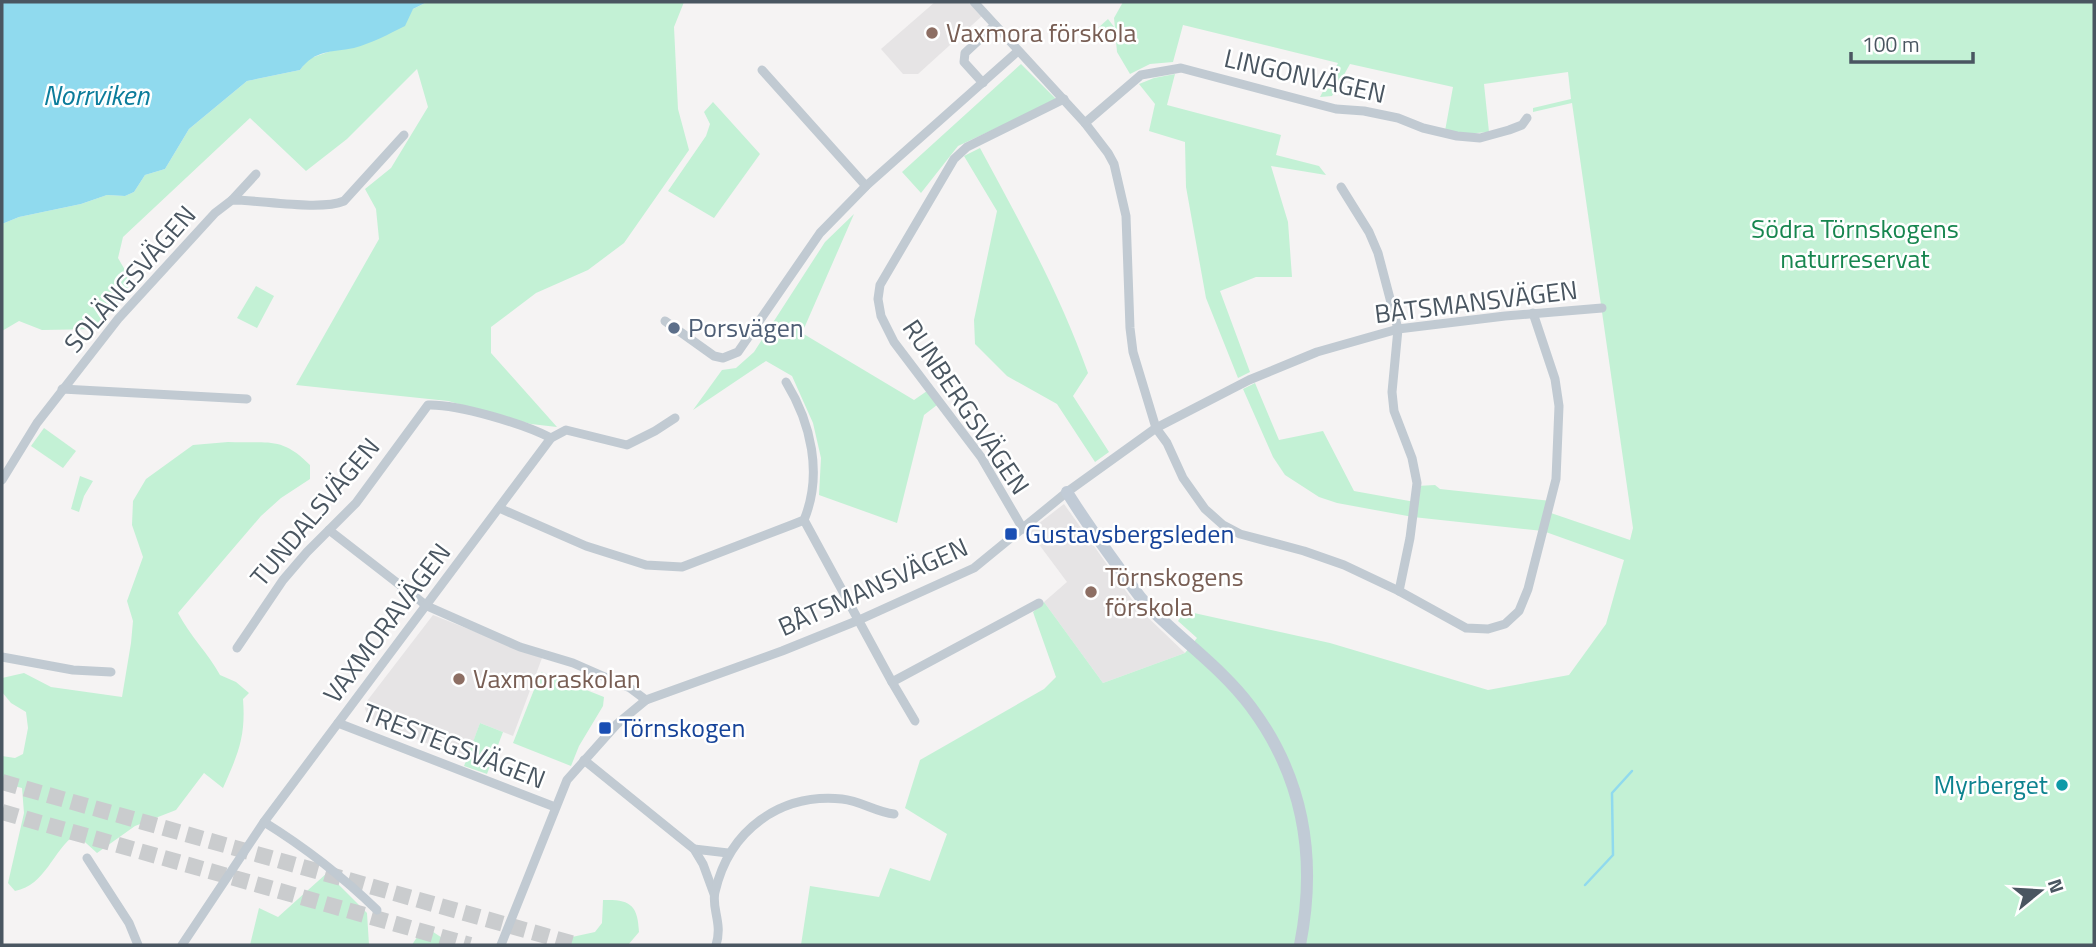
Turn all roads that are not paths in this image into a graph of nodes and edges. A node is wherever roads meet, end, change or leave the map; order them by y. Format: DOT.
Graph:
graph roads {
  1 [pos="974,2"];
  2 [pos="995,25"];
  3 [pos="1018,51"];
  4 [pos="762,70"];
  5 [pos="983,83"];
  6 [pos="1064,99"];
  7 [pos="1527,118"];
  8 [pos="1085,123"];
  9 [pos="404,135"];
  10 [pos="256,174"];
  11 [pos="866,187"];
  12 [pos="1340,187"];
  13 [pos="232,200"];
  14 [pos="1602,308"];
  15 [pos="1534,313"];
  16 [pos="665,321"];
  17 [pos="1398,329"];
  18 [pos="786,382"];
  19 [pos="62,389"];
  20 [pos="247,399"];
  21 [pos="675,418"];
  22 [pos="1156,428"];
  23 [pos="551,438"];
  24 [pos="2,480"];
  25 [pos="1068,492"];
  26 [pos="499,508"];
  27 [pos="804,520"];
  28 [pos="1023,529"];
  29 [pos="328,530"];
  30 [pos="1399,590"];
  31 [pos="1039,603"];
  32 [pos="427,606"];
  33 [pos="859,620"];
  34 [pos="237,648"];
  35 [pos="2,657"];
  36 [pos="111,672"];
  37 [pos="892,681"];
  38 [pos="646,700"];
  39 [pos="915,721"];
  40 [pos="338,723"];
  41 [pos="584,760"];
  42 [pos="555,807"];
  43 [pos="894,814"];
  44 [pos="264,822"];
  45 [pos="694,849"];
  46 [pos="728,853"];
  47 [pos="87,859"];
  48 [pos="714,895"];
  49 [pos="377,910"];
  50 [pos="138,945"];
  51 [pos="182,945"];
  52 [pos="501,945"];
  53 [pos="716,945"];
  54 [pos="1300,945"];
  1 -- 2 [label="street"];
  2 -- 3 [label="street"];
  2 -- 5 [label="street"];
  3 -- 5 [label="street"];
  3 -- 6 [label="street"];
  4 -- 11 [label="street"];
  5 -- 11 [label="street"];
  6 -- 8 [label="street"];
  6 -- 28 [label="street, RUNBERGSVÄGEN"];
  7 -- 8 [label="street, LINGONVÄGEN"];
  8 -- 22 [label="street"];
  9 -- 13 [label="street, SOLÄNGSVÄGEN"];
  10 -- 13 [label="street, SOLÄNGSVÄGEN"];
  11 -- 16 [label="street"];
  12 -- 17 [label="street"];
  13 -- 19 [label="street, SOLÄNGSVÄGEN"];
  14 -- 15 [label="street, BÅTSMANSVÄGEN"];
  15 -- 17 [label="street, BÅTSMANSVÄGEN"];
  15 -- 30 [label="street"];
  17 -- 22 [label="street, BÅTSMANSVÄGEN"];
  17 -- 30 [label="street"];
  18 -- 27 [label="street"];
  19 -- 20 [label="street, SOLÄNGSVÄGEN"];
  19 -- 24 [label="street, SOLÄNGSVÄGEN"];
  21 -- 23 [label="street"];
  22 -- 25 [label="street, BÅTSMANSVÄGEN"];
  22 -- 30 [label="street"];
  23 -- 26 [label="street, VAXMORAVÄGEN"];
  23 -- 29 [label="street, TUNDALSVÄGEN"];
  25 -- 28 [label="street, BÅTSMANSVÄGEN"];
  25 -- 54 [label="street"];
  26 -- 27 [label="street"];
  26 -- 32 [label="street, VAXMORAVÄGEN"];
  27 -- 33 [label="street"];
  28 -- 33 [label="street, BÅTSMANSVÄGEN"];
  29 -- 32 [label="street"];
  29 -- 34 [label="street, TUNDALSVÄGEN"];
  31 -- 37 [label="street"];
  32 -- 38 [label="street"];
  32 -- 40 [label="street, VAXMORAVÄGEN"];
  33 -- 37 [label="street"];
  33 -- 38 [label="street, BÅTSMANSVÄGEN"];
  35 -- 36 [label="street"];
  37 -- 39 [label="street"];
  38 -- 41 [label="street, BÅTSMANSVÄGEN"];
  40 -- 42 [label="street, TRESTEGSVÄGEN"];
  40 -- 44 [label="street, VAXMORAVÄGEN"];
  41 -- 42 [label="street, BÅTSMANSVÄGEN"];
  41 -- 45 [label="street"];
  42 -- 52 [label="street, BÅTSMANSVÄGEN"];
  43 -- 46 [label="street"];
  44 -- 49 [label="street"];
  44 -- 51 [label="street, VAXMORAVÄGEN"];
  45 -- 46 [label="street"];
  45 -- 48 [label="street"];
  46 -- 48 [label="street"];
  47 -- 50 [label="street"];
  48 -- 53 [label="street"];
}
